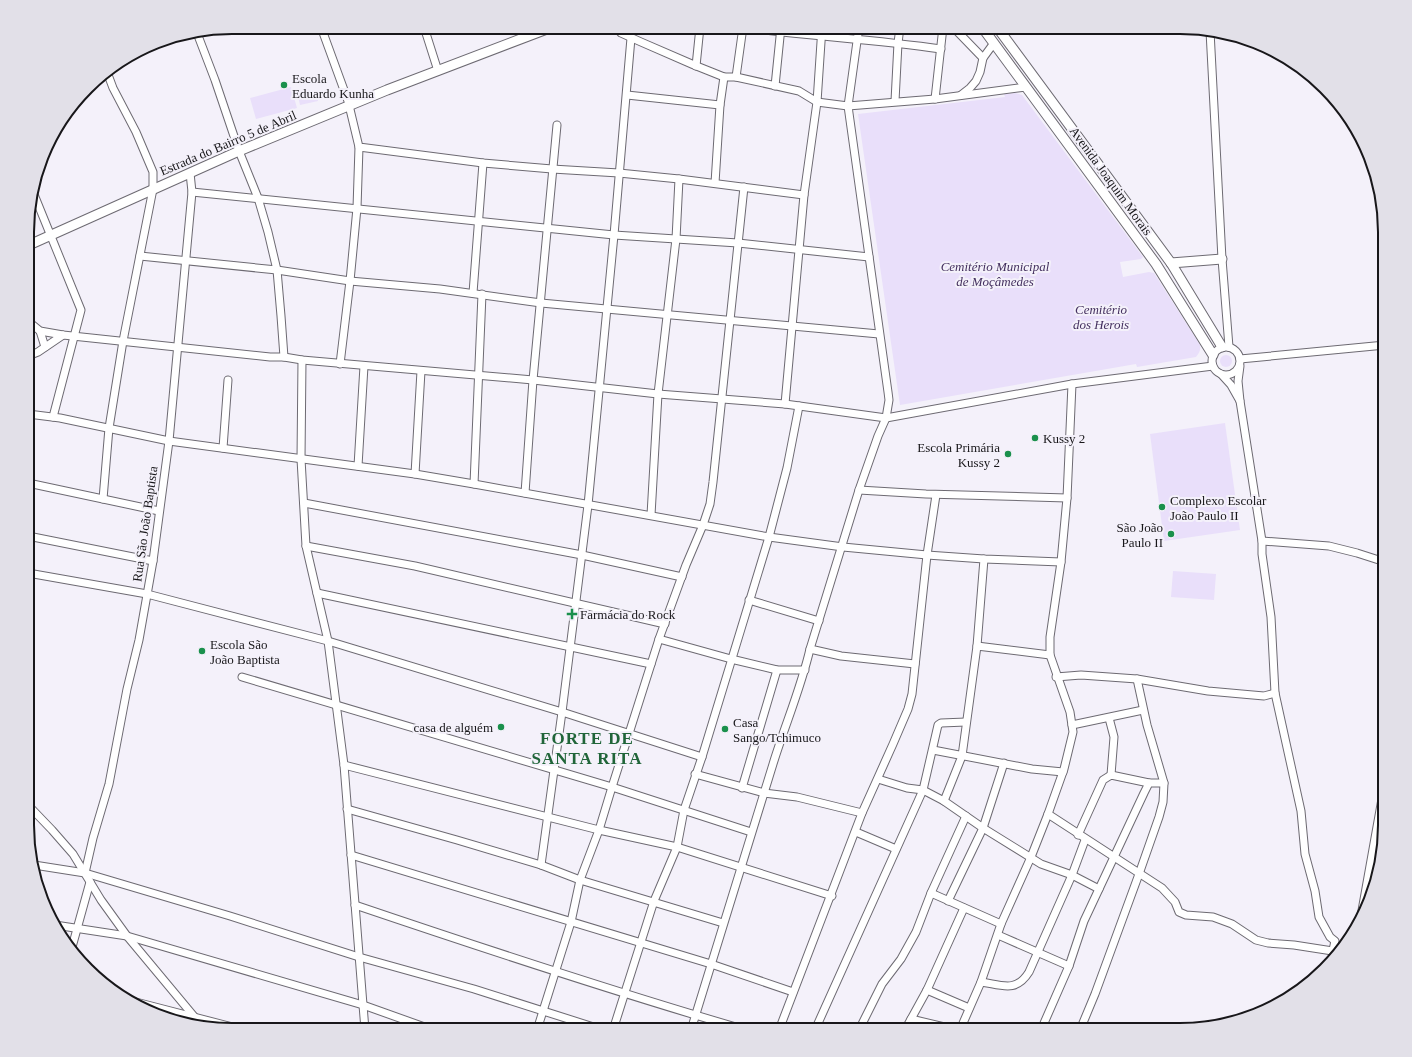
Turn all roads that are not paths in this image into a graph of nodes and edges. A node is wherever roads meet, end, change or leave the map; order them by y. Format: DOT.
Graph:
graph roads {
  1 [pos="324,34"];
  2 [pos="426,34"];
  3 [pos="526,34"];
  4 [pos="534,34"];
  5 [pos="624,34"];
  6 [pos="699,34"];
  7 [pos="741,34"];
  8 [pos="780,34"];
  9 [pos="803,34"];
  10 [pos="821,34"];
  11 [pos="858,34"];
  12 [pos="899,34"];
  13 [pos="942,34"];
  14 [pos="960,34"];
  15 [pos="987,34"];
  16 [pos="1002,34"];
  17 [pos="199,37"];
  18 [pos="527,37"];
  19 [pos="821,37"];
  20 [pos="1210,37"];
  21 [pos="631,38"];
  22 [pos="858,40"];
  23 [pos="898,43"];
  24 [pos="994,44"];
  25 [pos="941,49"];
  26 [pos="983,58"];
  27 [pos="696,66"];
  28 [pos="438,72"];
  29 [pos="109,77"];
  30 [pos="724,77"];
  31 [pos="736,77"];
  32 [pos="775,86"];
  33 [pos="1026,87"];
  34 [pos="627,95"];
  35 [pos="959,96"];
  36 [pos="935,99"];
  37 [pos="895,101"];
  38 [pos="817,102"];
  39 [pos="720,105"];
  40 [pos="350,106"];
  41 [pos="848,106"];
  42 [pos="557,125"];
  43 [pos="359,147"];
  44 [pos="239,151"];
  45 [pos="483,163"];
  46 [pos="552,169"];
  47 [pos="190,173"];
  48 [pos="619,173"];
  49 [pos="679,179"];
  50 [pos="715,183"];
  51 [pos="744,187"];
  52 [pos="152,189"];
  53 [pos="192,192"];
  54 [pos="804,195"];
  55 [pos="258,198"];
  56 [pos="37,201"];
  57 [pos="357,208"];
  58 [pos="478,220"];
  59 [pos="548,227"];
  60 [pos="50,235"];
  61 [pos="614,235"];
  62 [pos="676,239"];
  63 [pos="34,243"];
  64 [pos="738,243"];
  65 [pos="800,250"];
  66 [pos="140,256"];
  67 [pos="869,257"];
  68 [pos="1222,259"];
  69 [pos="185,262"];
  70 [pos="1171,263"];
  71 [pos="277,270"];
  72 [pos="350,282"];
  73 [pos="473,293"];
  74 [pos="482,294"];
  75 [pos="541,302"];
  76 [pos="607,309"];
  77 [pos="667,314"];
  78 [pos="729,320"];
  79 [pos="34,326"];
  80 [pos="792,327"];
  81 [pos="40,331"];
  82 [pos="879,334"];
  83 [pos="63,335"];
  84 [pos="74,336"];
  85 [pos="123,341"];
  86 [pos="1378,346"];
  87 [pos="45,347"];
  88 [pos="177,347"];
  89 [pos="1226,347"];
  90 [pos="34,353"];
  91 [pos="1213,355"];
  92 [pos="284,357"];
  93 [pos="302,360"];
  94 [pos="1240,362"];
  95 [pos="340,364"];
  96 [pos="364,366"];
  97 [pos="1213,366"];
  98 [pos="421,371"];
  99 [pos="1222,374"];
  100 [pos="479,376"];
  101 [pos="228,380"];
  102 [pos="533,380"];
  103 [pos="1072,384"];
  104 [pos="599,388"];
  105 [pos="658,394"];
  106 [pos="721,399"];
  107 [pos="1240,401"];
  108 [pos="785,404"];
  109 [pos="799,406"];
  110 [pos="34,415"];
  111 [pos="53,418"];
  112 [pos="886,418"];
  113 [pos="109,428"];
  114 [pos="168,441"];
  115 [pos="223,448"];
  116 [pos="301,459"];
  117 [pos="358,466"];
  118 [pos="415,474"];
  119 [pos="34,484"];
  120 [pos="474,484"];
  121 [pos="859,490"];
  122 [pos="525,493"];
  123 [pos="936,495"];
  124 [pos="1067,498"];
  125 [pos="103,499"];
  126 [pos="304,503"];
  127 [pos="588,505"];
  128 [pos="159,511"];
  129 [pos="651,515"];
  130 [pos="703,525"];
  131 [pos="34,537"];
  132 [pos="768,537"];
  133 [pos="1262,541"];
  134 [pos="306,546"];
  135 [pos="842,547"];
  136 [pos="582,555"];
  137 [pos="927,555"];
  138 [pos="984,559"];
  139 [pos="1378,560"];
  140 [pos="153,561"];
  141 [pos="1062,562"];
  142 [pos="34,574"];
  143 [pos="682,577"];
  144 [pos="317,593"];
  145 [pos="147,594"];
  146 [pos="749,600"];
  147 [pos="576,604"];
  148 [pos="820,620"];
  149 [pos="665,624"];
  150 [pos="659,639"];
  151 [pos="328,641"];
  152 [pos="977,646"];
  153 [pos="570,648"];
  154 [pos="810,649"];
  155 [pos="1050,655"];
  156 [pos="731,659"];
  157 [pos="651,664"];
  158 [pos="915,664"];
  159 [pos="777,670"];
  160 [pos="805,670"];
  161 [pos="1056,676"];
  162 [pos="242,677"];
  163 [pos="1137,679"];
  164 [pos="1275,693"];
  165 [pos="336,704"];
  166 [pos="1144,710"];
  167 [pos="562,712"];
  168 [pos="1109,718"];
  169 [pos="966,722"];
  170 [pos="1072,725"];
  171 [pos="629,733"];
  172 [pos="933,750"];
  173 [pos="962,756"];
  174 [pos="702,757"];
  175 [pos="1004,763"];
  176 [pos="344,765"];
  177 [pos="555,770"];
  178 [pos="1063,772"];
  179 [pos="695,774"];
  180 [pos="1111,775"];
  181 [pos="878,779"];
  182 [pos="1149,783"];
  183 [pos="1164,783"];
  184 [pos="612,787"];
  185 [pos="742,788"];
  186 [pos="923,790"];
  187 [pos="764,794"];
  188 [pos="944,801"];
  189 [pos="347,809"];
  190 [pos="684,810"];
  191 [pos="34,811"];
  192 [pos="862,813"];
  193 [pos="1048,814"];
  194 [pos="548,816"];
  195 [pos="966,816"];
  196 [pos="1378,823"];
  197 [pos="983,828"];
  198 [pos="599,830"];
  199 [pos="752,832"];
  200 [pos="856,832"];
  201 [pos="1078,835"];
  202 [pos="1085,840"];
  203 [pos="677,848"];
  204 [pos="896,849"];
  205 [pos="351,855"];
  206 [pos="1031,857"];
  207 [pos="1114,857"];
  208 [pos="541,865"];
  209 [pos="38,866"];
  210 [pos="740,868"];
  211 [pos="85,873"];
  212 [pos="1139,874"];
  213 [pos="1072,875"];
  214 [pos="580,880"];
  215 [pos="90,882"];
  216 [pos="1099,889"];
  217 [pos="931,893"];
  218 [pos="1366,895"];
  219 [pos="832,896"];
  220 [pos="654,901"];
  221 [pos="948,901"];
  222 [pos="355,904"];
  223 [pos="964,908"];
  224 [pos="571,922"];
  225 [pos="724,923"];
  226 [pos="1001,924"];
  227 [pos="62,926"];
  228 [pos="77,928"];
  229 [pos="998,935"];
  230 [pos="127,936"];
  231 [pos="73,943"];
  232 [pos="641,943"];
  233 [pos="1334,950"];
  234 [pos="1333,951"];
  235 [pos="1037,953"];
  236 [pos="359,957"];
  237 [pos="711,964"];
  238 [pos="1069,966"];
  239 [pos="555,971"];
  240 [pos="981,982"];
  241 [pos="927,990"];
  242 [pos="793,992"];
  243 [pos="624,994"];
  244 [pos="149,1005"];
  245 [pos="363,1005"];
  246 [pos="969,1008"];
  247 [pos="543,1011"];
  248 [pos="696,1015"];
  249 [pos="194,1016"];
  250 [pos="911,1019"];
  251 [pos="197,1020"];
  252 [pos="219,1023"];
  253 [pos="364,1023"];
  254 [pos="413,1023"];
  255 [pos="540,1023"];
  256 [pos="581,1023"];
  257 [pos="615,1023"];
  258 [pos="693,1023"];
  259 [pos="723,1023"];
  260 [pos="782,1023"];
  261 [pos="818,1023"];
  262 [pos="862,1023"];
  263 [pos="909,1023"];
  264 [pos="928,1023"];
  265 [pos="963,1023"];
  266 [pos="1044,1023"];
  267 [pos="1083,1023"];
  1 -- 40 [label="street"];
  2 -- 28 [label="street"];
  3 -- 18 [label="street"];
  4 -- 18 [label="street, Estrada do Bairro 5 de Abril"];
  5 -- 21 [label="street"];
  6 -- 27 [label="street"];
  7 -- 31 [label="street"];
  8 -- 32 [label="street"];
  9 -- 19 [label="street"];
  10 -- 19 [label="street"];
  11 -- 22 [label="street"];
  12 -- 23 [label="street"];
  13 -- 25 [label="street"];
  14 -- 26 [label="street"];
  15 -- 24 [label="street, Avenida Joaquim Morais"];
  16 -- 70 [label="street, Avenida Joaquim Morais"];
  17 -- 44 [label="street"];
  18 -- 28 [label="street, Estrada do Bairro 5 de Abril"];
  19 -- 22 [label="street"];
  19 -- 38 [label="street"];
  20 -- 68 [label="street"];
  21 -- 27 [label="street"];
  21 -- 34 [label="street"];
  22 -- 23 [label="street"];
  22 -- 41 [label="street"];
  23 -- 25 [label="street"];
  23 -- 37 [label="street"];
  24 -- 26 [label="street"];
  24 -- 33 [label="street, Avenida Joaquim Morais"];
  25 -- 36 [label="street"];
  26 -- 35 [label="street"];
  27 -- 30 [label="street"];
  28 -- 40 [label="street, Estrada do Bairro 5 de Abril"];
  29 -- 52 [label="street"];
  30 -- 31 [label="street"];
  30 -- 39 [label="street"];
  31 -- 32 [label="street"];
  32 -- 38 [label="street"];
  33 -- 35 [label="street"];
  33 -- 91 [label="street, Avenida Joaquim Morais"];
  34 -- 39 [label="street"];
  34 -- 48 [label="street"];
  35 -- 36 [label="street"];
  36 -- 37 [label="street"];
  37 -- 41 [label="street"];
  38 -- 41 [label="street"];
  38 -- 54 [label="street"];
  39 -- 50 [label="street"];
  40 -- 43 [label="street"];
  40 -- 44 [label="street, Estrada do Bairro 5 de Abril"];
  41 -- 67 [label="street"];
  42 -- 46 [label="street"];
  43 -- 45 [label="street"];
  43 -- 57 [label="street"];
  44 -- 47 [label="street, Estrada do Bairro 5 de Abril"];
  44 -- 55 [label="street"];
  45 -- 46 [label="street"];
  45 -- 58 [label="street"];
  46 -- 48 [label="street"];
  46 -- 59 [label="street"];
  47 -- 52 [label="street, Estrada do Bairro 5 de Abril"];
  47 -- 53 [label="street, Rua São João Baptista"];
  48 -- 49 [label="street"];
  48 -- 61 [label="street"];
  49 -- 50 [label="street"];
  49 -- 62 [label="street"];
  50 -- 51 [label="street"];
  51 -- 54 [label="street"];
  51 -- 64 [label="street"];
  52 -- 60 [label="street, Estrada do Bairro 5 de Abril"];
  52 -- 66 [label="street"];
  53 -- 55 [label="street"];
  53 -- 69 [label="street, Rua São João Baptista"];
  54 -- 65 [label="street"];
  55 -- 57 [label="street"];
  55 -- 71 [label="street"];
  56 -- 60 [label="street"];
  57 -- 58 [label="street"];
  57 -- 72 [label="street"];
  58 -- 59 [label="street"];
  58 -- 73 [label="street"];
  59 -- 61 [label="street"];
  59 -- 75 [label="street"];
  60 -- 63 [label="street, Estrada do Bairro 5 de Abril"];
  60 -- 84 [label="street"];
  61 -- 62 [label="street"];
  61 -- 76 [label="street"];
  62 -- 64 [label="street"];
  62 -- 77 [label="street"];
  64 -- 65 [label="street"];
  64 -- 78 [label="street"];
  65 -- 67 [label="street"];
  65 -- 80 [label="street"];
  66 -- 69 [label="street"];
  66 -- 85 [label="street"];
  67 -- 82 [label="street"];
  68 -- 70 [label="street"];
  68 -- 89 [label="street"];
  69 -- 71 [label="street"];
  69 -- 88 [label="street, Rua São João Baptista"];
  70 -- 89 [label="street, Avenida Joaquim Morais"];
  71 -- 72 [label="street"];
  71 -- 92 [label="street"];
  72 -- 73 [label="street"];
  72 -- 95 [label="street"];
  73 -- 74 [label="street"];
  74 -- 75 [label="street"];
  74 -- 100 [label="street"];
  75 -- 76 [label="street"];
  75 -- 102 [label="street"];
  76 -- 77 [label="street"];
  76 -- 104 [label="street"];
  77 -- 78 [label="street"];
  77 -- 105 [label="street"];
  78 -- 80 [label="street"];
  78 -- 106 [label="street"];
  79 -- 81 [label="street"];
  80 -- 82 [label="street"];
  80 -- 108 [label="street"];
  81 -- 83 [label="street"];
  81 -- 87 [label="street"];
  82 -- 112 [label="street"];
  83 -- 84 [label="street"];
  83 -- 87 [label="street"];
  84 -- 85 [label="street"];
  84 -- 111 [label="street"];
  85 -- 88 [label="street"];
  85 -- 113 [label="street"];
  86 -- 94 [label="street"];
  87 -- 90 [label="street"];
  88 -- 92 [label="street"];
  88 -- 114 [label="street, Rua São João Baptista"];
  89 -- 91 [label="street"];
  89 -- 94 [label="street"];
  91 -- 97 [label="street"];
  92 -- 93 [label="street"];
  93 -- 95 [label="street"];
  93 -- 116 [label="street"];
  94 -- 99 [label="street"];
  94 -- 107 [label="street"];
  95 -- 96 [label="street"];
  96 -- 98 [label="street"];
  96 -- 117 [label="street"];
  97 -- 99 [label="street"];
  97 -- 103 [label="street"];
  98 -- 100 [label="street"];
  98 -- 118 [label="street"];
  99 -- 107 [label="street"];
  100 -- 102 [label="street"];
  100 -- 120 [label="street"];
  101 -- 115 [label="street"];
  102 -- 104 [label="street"];
  102 -- 122 [label="street"];
  103 -- 112 [label="street"];
  103 -- 124 [label="street"];
  104 -- 105 [label="street"];
  104 -- 127 [label="street"];
  105 -- 106 [label="street"];
  105 -- 129 [label="street"];
  106 -- 108 [label="street"];
  106 -- 130 [label="street"];
  107 -- 133 [label="street"];
  108 -- 109 [label="street"];
  109 -- 112 [label="street"];
  109 -- 132 [label="street"];
  110 -- 111 [label="street"];
  111 -- 113 [label="street"];
  112 -- 121 [label="street"];
  113 -- 114 [label="street"];
  113 -- 125 [label="street"];
  114 -- 115 [label="street"];
  114 -- 128 [label="street, Rua São João Baptista"];
  115 -- 116 [label="street"];
  116 -- 117 [label="street"];
  116 -- 126 [label="street"];
  117 -- 118 [label="street"];
  118 -- 120 [label="street"];
  119 -- 125 [label="street"];
  120 -- 122 [label="street"];
  121 -- 123 [label="street"];
  121 -- 135 [label="street"];
  122 -- 127 [label="street"];
  123 -- 124 [label="street"];
  123 -- 137 [label="street"];
  124 -- 141 [label="street"];
  125 -- 128 [label="street"];
  126 -- 134 [label="street"];
  126 -- 136 [label="street"];
  127 -- 129 [label="street"];
  127 -- 136 [label="street"];
  128 -- 140 [label="street, Rua São João Baptista"];
  129 -- 130 [label="street"];
  130 -- 132 [label="street"];
  130 -- 143 [label="street"];
  131 -- 140 [label="street"];
  132 -- 135 [label="street"];
  132 -- 146 [label="street"];
  133 -- 139 [label="street"];
  133 -- 164 [label="street"];
  134 -- 144 [label="street"];
  134 -- 147 [label="street"];
  135 -- 137 [label="street"];
  135 -- 148 [label="street"];
  136 -- 143 [label="street"];
  136 -- 147 [label="street"];
  137 -- 138 [label="street"];
  137 -- 158 [label="street"];
  138 -- 141 [label="street"];
  138 -- 152 [label="street"];
  140 -- 145 [label="street, Rua São João Baptista"];
  141 -- 155 [label="street"];
  142 -- 145 [label="street"];
  143 -- 149 [label="street"];
  144 -- 151 [label="street"];
  144 -- 153 [label="street"];
  145 -- 151 [label="street"];
  145 -- 211 [label="street, Rua São João Baptista"];
  146 -- 148 [label="street"];
  146 -- 156 [label="street"];
  147 -- 149 [label="street"];
  147 -- 153 [label="street"];
  148 -- 154 [label="street"];
  149 -- 150 [label="street"];
  150 -- 156 [label="street"];
  150 -- 157 [label="street"];
  151 -- 165 [label="street"];
  151 -- 167 [label="street"];
  152 -- 155 [label="street"];
  152 -- 169 [label="street"];
  153 -- 157 [label="street"];
  153 -- 167 [label="street"];
  154 -- 158 [label="street"];
  154 -- 160 [label="street"];
  155 -- 161 [label="street"];
  156 -- 159 [label="street"];
  156 -- 174 [label="street"];
  157 -- 171 [label="street"];
  158 -- 181 [label="street"];
  159 -- 160 [label="street"];
  159 -- 185 [label="street"];
  160 -- 187 [label="street"];
  161 -- 163 [label="street"];
  161 -- 170 [label="street"];
  162 -- 165 [label="street"];
  163 -- 164 [label="street"];
  163 -- 166 [label="street"];
  164 -- 233 [label="street"];
  165 -- 176 [label="street"];
  165 -- 177 [label="street"];
  166 -- 168 [label="street"];
  166 -- 183 [label="street"];
  167 -- 171 [label="street"];
  167 -- 177 [label="street"];
  168 -- 170 [label="street"];
  168 -- 180 [label="street"];
  169 -- 172 [label="street"];
  169 -- 173 [label="street"];
  170 -- 178 [label="street"];
  171 -- 174 [label="street"];
  171 -- 184 [label="street"];
  172 -- 173 [label="street"];
  172 -- 186 [label="street"];
  173 -- 175 [label="street"];
  173 -- 188 [label="street"];
  174 -- 179 [label="street"];
  175 -- 178 [label="street"];
  175 -- 197 [label="street"];
  176 -- 189 [label="street"];
  176 -- 194 [label="street"];
  177 -- 184 [label="street"];
  177 -- 194 [label="street"];
  178 -- 193 [label="street"];
  179 -- 185 [label="street"];
  179 -- 190 [label="street"];
  180 -- 182 [label="street"];
  180 -- 201 [label="street"];
  181 -- 186 [label="street"];
  181 -- 192 [label="street"];
  182 -- 183 [label="street"];
  182 -- 207 [label="street"];
  183 -- 212 [label="street"];
  184 -- 190 [label="street"];
  184 -- 198 [label="street"];
  185 -- 187 [label="street"];
  186 -- 188 [label="street"];
  186 -- 204 [label="street"];
  187 -- 192 [label="street"];
  187 -- 199 [label="street"];
  188 -- 195 [label="street"];
  189 -- 205 [label="street"];
  189 -- 208 [label="street"];
  190 -- 199 [label="street"];
  190 -- 203 [label="street"];
  191 -- 211 [label="street"];
  192 -- 200 [label="street"];
  193 -- 201 [label="street"];
  193 -- 206 [label="street"];
  194 -- 198 [label="street"];
  194 -- 208 [label="street"];
  195 -- 197 [label="street"];
  195 -- 217 [label="street"];
  196 -- 218 [label="street"];
  197 -- 206 [label="street"];
  197 -- 221 [label="street"];
  198 -- 203 [label="street"];
  198 -- 214 [label="street"];
  199 -- 210 [label="street"];
  200 -- 204 [label="street"];
  200 -- 219 [label="street"];
  201 -- 202 [label="street"];
  202 -- 207 [label="street"];
  202 -- 213 [label="street"];
  203 -- 210 [label="street"];
  203 -- 220 [label="street"];
  204 -- 261 [label="street"];
  205 -- 222 [label="street"];
  205 -- 224 [label="street"];
  206 -- 213 [label="street"];
  206 -- 226 [label="street"];
  207 -- 212 [label="street"];
  207 -- 216 [label="street"];
  208 -- 214 [label="street"];
  209 -- 211 [label="street"];
  210 -- 219 [label="street"];
  210 -- 225 [label="street"];
  211 -- 215 [label="street"];
  211 -- 236 [label="street"];
  212 -- 234 [label="street"];
  212 -- 267 [label="street"];
  213 -- 216 [label="street"];
  213 -- 235 [label="street"];
  214 -- 220 [label="street"];
  214 -- 224 [label="street"];
  215 -- 228 [label="street"];
  215 -- 230 [label="street"];
  216 -- 238 [label="street"];
  217 -- 221 [label="street"];
  217 -- 262 [label="street"];
  219 -- 242 [label="street"];
  220 -- 225 [label="street"];
  220 -- 232 [label="street"];
  221 -- 223 [label="street"];
  222 -- 236 [label="street"];
  222 -- 239 [label="street"];
  223 -- 226 [label="street"];
  223 -- 241 [label="street"];
  224 -- 232 [label="street"];
  224 -- 239 [label="street"];
  225 -- 237 [label="street"];
  226 -- 229 [label="street"];
  227 -- 228 [label="street"];
  228 -- 230 [label="street"];
  228 -- 231 [label="street"];
  229 -- 235 [label="street"];
  229 -- 240 [label="street"];
  230 -- 245 [label="street"];
  230 -- 249 [label="street"];
  232 -- 237 [label="street"];
  232 -- 243 [label="street"];
  235 -- 238 [label="street"];
  235 -- 240 [label="street"];
  236 -- 245 [label="street"];
  236 -- 247 [label="street"];
  237 -- 242 [label="street"];
  237 -- 248 [label="street"];
  238 -- 266 [label="street"];
  239 -- 243 [label="street"];
  239 -- 247 [label="street"];
  240 -- 246 [label="street"];
  241 -- 246 [label="street"];
  241 -- 250 [label="street"];
  242 -- 260 [label="street"];
  243 -- 248 [label="street"];
  243 -- 257 [label="street"];
  244 -- 249 [label="street"];
  245 -- 253 [label="street"];
  245 -- 254 [label="street"];
  246 -- 265 [label="street"];
  247 -- 255 [label="street"];
  247 -- 256 [label="street"];
  248 -- 258 [label="street"];
  248 -- 259 [label="street"];
  249 -- 251 [label="street"];
  249 -- 252 [label="street"];
  250 -- 263 [label="street"];
  250 -- 264 [label="street"];
}
